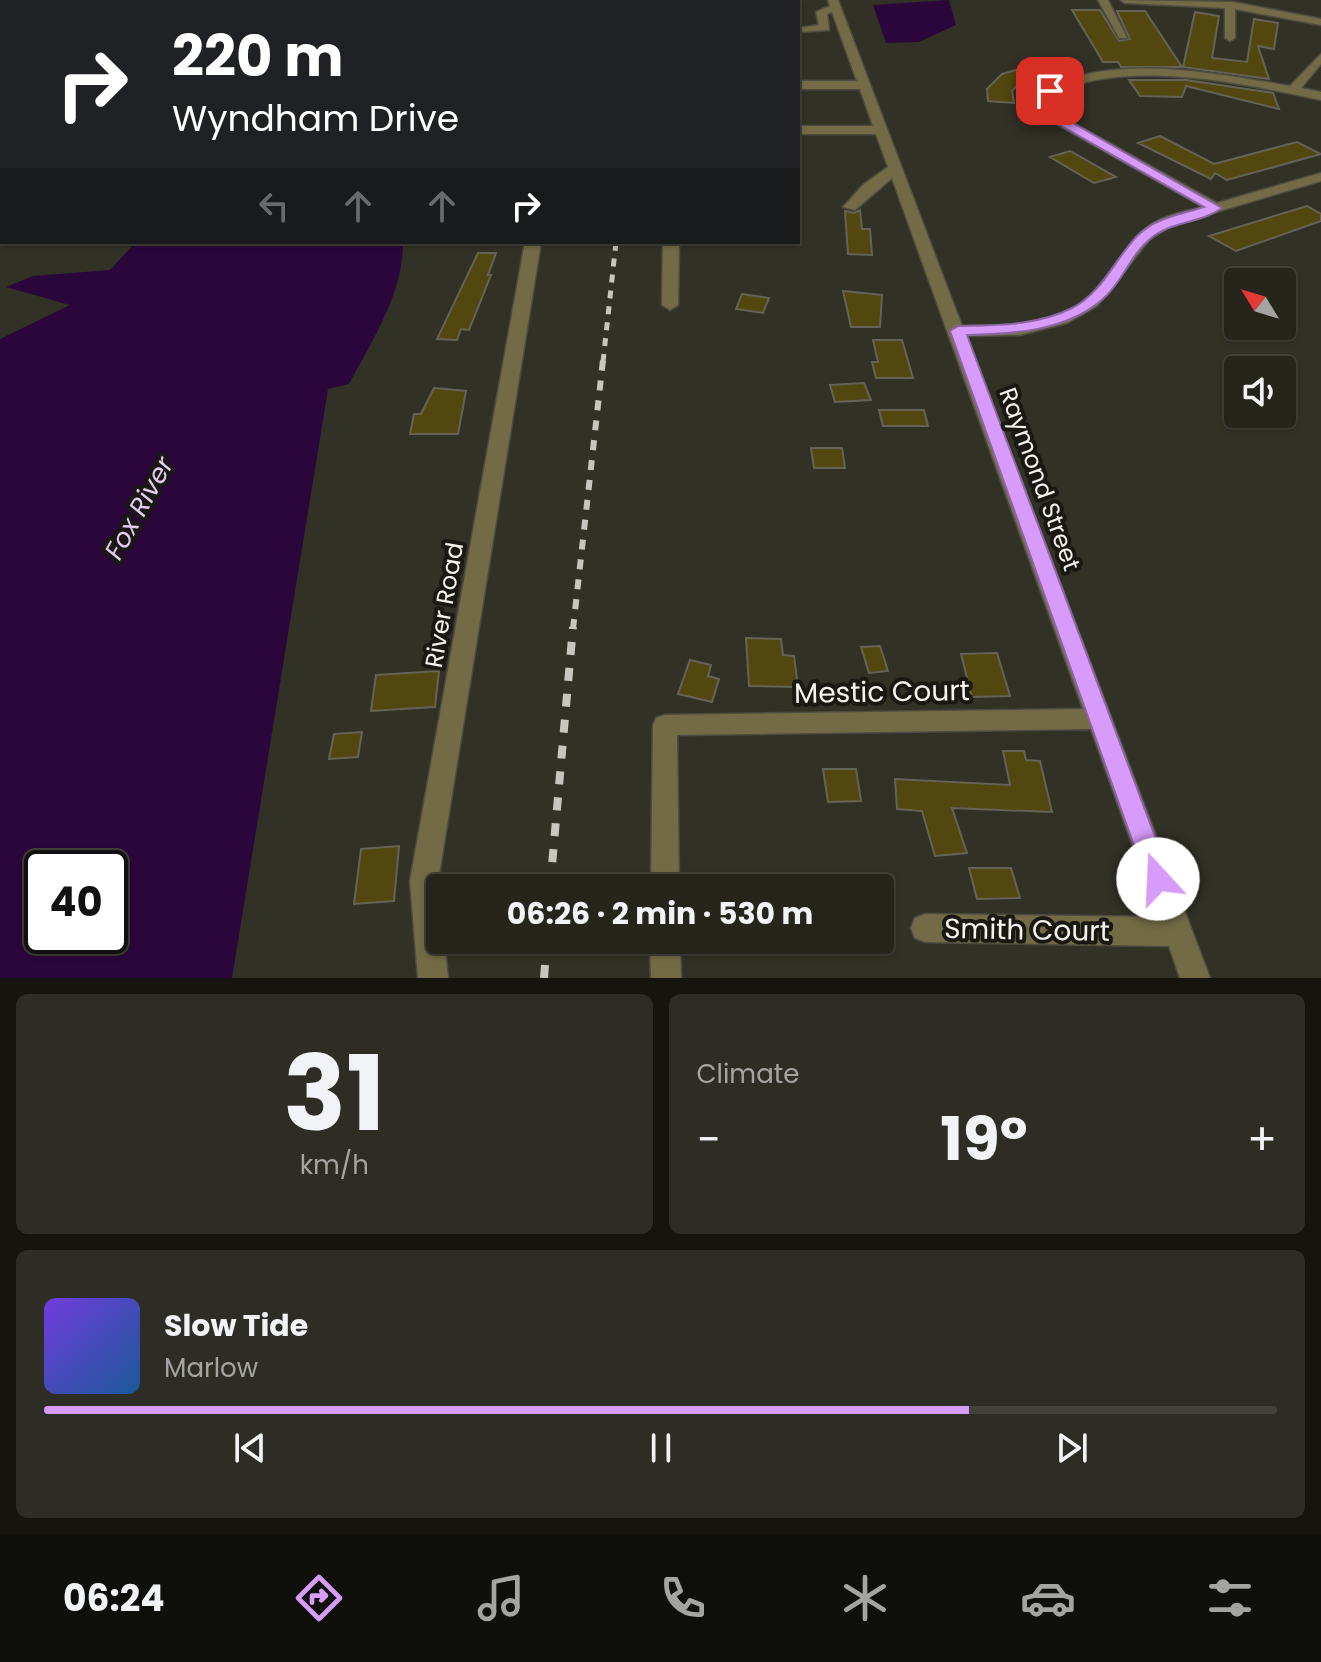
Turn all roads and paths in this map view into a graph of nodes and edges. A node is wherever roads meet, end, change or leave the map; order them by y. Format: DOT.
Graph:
graph roads {
  1 [pos="1103,0"];
  2 [pos="1125,0"];
  3 [pos="1196,1"];
  4 [pos="834,4"];
  5 [pos="1230,5"];
  6 [pos="1321,22"];
  7 [pos="802,30"];
  8 [pos="1123,36"];
  9 [pos="1230,38"];
  10 [pos="1321,57"];
  11 [pos="800,85"];
  12 [pos="863,85"];
  13 [pos="1293,90"];
  14 [pos="1321,96"];
  15 [pos="800,130"];
  16 [pos="880,130"];
  17 [pos="895,169"];
  18 [pos="1321,177"];
  19 [pos="850,207"];
  20 [pos="1215,208"];
  21 [pos="533,244"];
  22 [pos="671,244"];
  23 [pos="670,305"];
  24 [pos="958,331"];
  25 [pos="1100,719"];
  26 [pos="665,874"];
  27 [pos="925,928"];
  28 [pos="1178,932"];
  29 [pos="665,954"];
  30 [pos="433,978"];
  31 [pos="666,978"];
  32 [pos="1195,978"];
  1 -- 8 [label="street"];
  2 -- 3 [label="street"];
  3 -- 5 [label="street"];
  4 -- 7 [label="street"];
  4 -- 12 [label="street, Raymond Street"];
  5 -- 6 [label="street"];
  5 -- 9 [label="street"];
  10 -- 13 [label="street"];
  11 -- 12 [label="street"];
  12 -- 16 [label="street, Raymond Street"];
  13 -- 14 [label="street"];
  13 -- 20 [label="street"];
  15 -- 16 [label="street"];
  16 -- 17 [label="street, Raymond Street"];
  17 -- 19 [label="street"];
  17 -- 24 [label="street, Raymond Street"];
  18 -- 20 [label="street"];
  20 -- 24 [label="street"];
  21 -- 30 [label="street, River Road"];
  22 -- 23 [label="street"];
  24 -- 25 [label="street, Raymond Street"];
  25 -- 26 [label="street, Mestic Court"];
  25 -- 28 [label="street, Raymond Street"];
  27 -- 28 [label="street, Smith Court"];
  28 -- 32 [label="street, Raymond Street"];
  29 -- 31 [label="street"];
}
